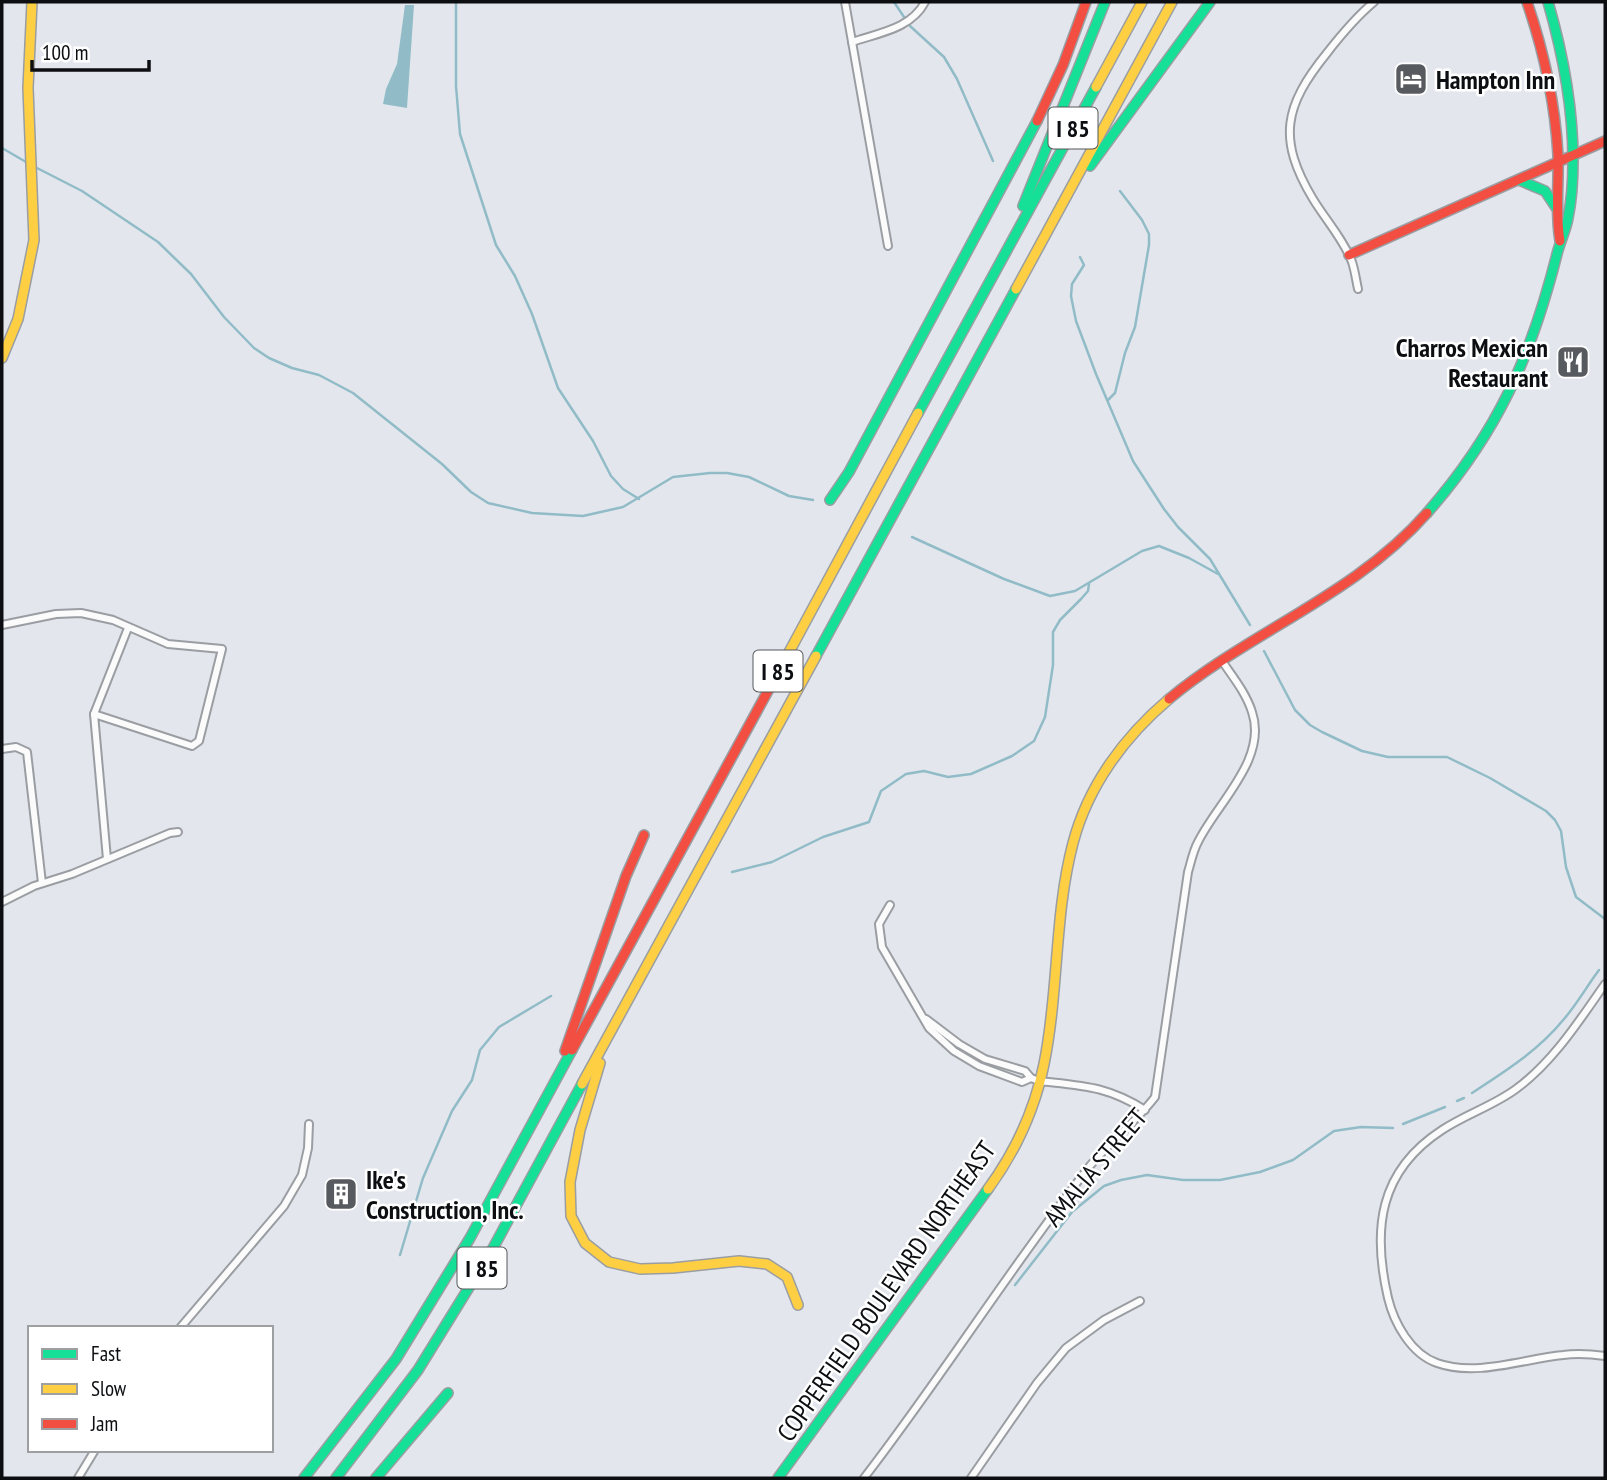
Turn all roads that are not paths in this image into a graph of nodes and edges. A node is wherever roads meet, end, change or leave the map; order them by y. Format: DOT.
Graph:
graph roads {
  1 [pos="32,2"];
  2 [pos="845,2"];
  3 [pos="925,2"];
  4 [pos="1086,2"];
  5 [pos="1105,2"];
  6 [pos="1142,2"];
  7 [pos="1172,2"];
  8 [pos="1210,2"];
  9 [pos="1374,2"];
  10 [pos="1527,2"];
  11 [pos="1548,2"];
  12 [pos="852,42"];
  13 [pos="1605,141"];
  14 [pos="1573,156"];
  15 [pos="1558,163"];
  16 [pos="1519,180"];
  17 [pos="1061,206"];
  18 [pos="1558,209"];
  19 [pos="1560,241"];
  20 [pos="888,246"];
  21 [pos="1004,254"];
  22 [pos="1349,255"];
  23 [pos="1358,289"];
  24 [pos="2,358"];
  25 [pos="830,500"];
  26 [pos="2,625"];
  27 [pos="128,628"];
  28 [pos="1222,661"];
  29 [pos="94,714"];
  30 [pos="2,749"];
  31 [pos="178,832"];
  32 [pos="644,835"];
  33 [pos="107,859"];
  34 [pos="42,883"];
  35 [pos="2,902"];
  36 [pos="890,905"];
  37 [pos="1605,984"];
  38 [pos="605,1042"];
  39 [pos="1035,1080"];
  40 [pos="552,1087"];
  41 [pos="1145,1110"];
  42 [pos="309,1124"];
  43 [pos="1140,1301"];
  44 [pos="798,1305"];
  45 [pos="182,1326"];
  46 [pos="1605,1356"];
  47 [pos="448,1393"];
  48 [pos="94,1452"];
  49 [pos="782,1477"];
  50 [pos="78,1478"];
  51 [pos="304,1478"];
  52 [pos="336,1478"];
  53 [pos="376,1478"];
  54 [pos="864,1478"];
  55 [pos="971,1478"];
  1 -- 24 [label="main road"];
  2 -- 12 [label="street"];
  3 -- 12 [label="street"];
  4 -- 25 [label="main road"];
  5 -- 21 [label="main road"];
  6 -- 21 [label="main road, I 85"];
  7 -- 17 [label="main road, I 85"];
  8 -- 17 [label="main road"];
  9 -- 22 [label="street"];
  10 -- 15 [label="main road, COPPERFIELD BOULEVARD NORTHEAST"];
  11 -- 14 [label="main road, COPPERFIELD BOULEVARD NORTHEAST"];
  12 -- 20 [label="street"];
  13 -- 14 [label="main road"];
  14 -- 15 [label="main road"];
  14 -- 19 [label="main road, COPPERFIELD BOULEVARD NORTHEAST"];
  15 -- 16 [label="main road"];
  15 -- 18 [label="main road, COPPERFIELD BOULEVARD NORTHEAST"];
  16 -- 18 [label="main road"];
  16 -- 22 [label="main road"];
  17 -- 38 [label="main road, I 85"];
  18 -- 19 [label="main road, COPPERFIELD BOULEVARD NORTHEAST"];
  19 -- 28 [label="main road, COPPERFIELD BOULEVARD NORTHEAST"];
  21 -- 40 [label="main road, I 85"];
  22 -- 23 [label="street"];
  26 -- 27 [label="street"];
  27 -- 29 [label="street"];
  27 -- 29 [label="street"];
  28 -- 39 [label="main road, COPPERFIELD BOULEVARD NORTHEAST"];
  28 -- 41 [label="street, AMALIA STREET"];
  29 -- 33 [label="street"];
  30 -- 34 [label="street"];
  31 -- 33 [label="street"];
  32 -- 40 [label="main road"];
  33 -- 34 [label="street"];
  34 -- 35 [label="street"];
  36 -- 39 [label="street"];
  37 -- 46 [label="street"];
  38 -- 44 [label="main road"];
  38 -- 52 [label="main road, I 85"];
  39 -- 41 [label="street"];
  39 -- 49 [label="main road, COPPERFIELD BOULEVARD NORTHEAST"];
  40 -- 51 [label="main road, I 85"];
  41 -- 54 [label="street, AMALIA STREET"];
  42 -- 45 [label="street"];
  43 -- 55 [label="street"];
  47 -- 53 [label="main road"];
  48 -- 50 [label="street"];
}
